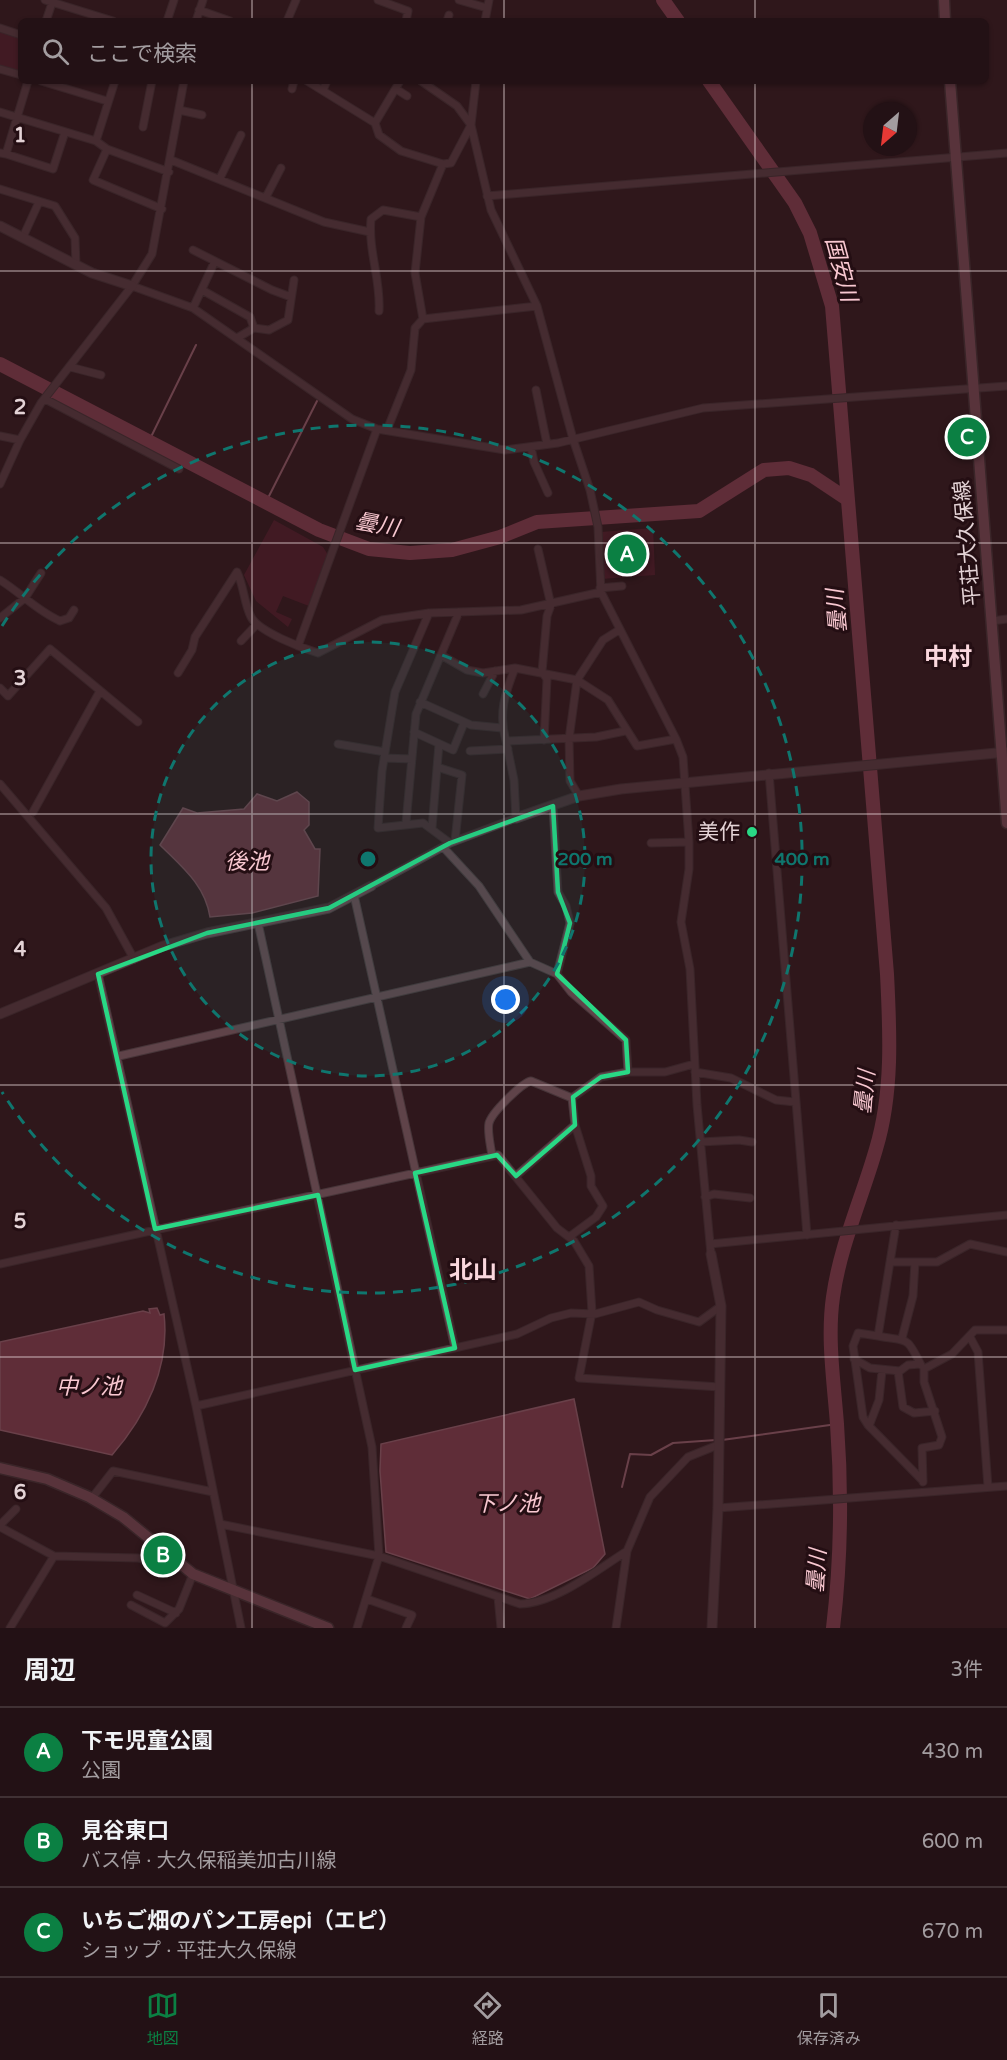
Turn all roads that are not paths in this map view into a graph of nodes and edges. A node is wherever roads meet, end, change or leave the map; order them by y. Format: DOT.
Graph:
graph roads {
  1 [pos="174,0"];
  2 [pos="201,0"];
  3 [pos="296,0"];
  4 [pos="378,0"];
  5 [pos="459,0"];
  6 [pos="489,0"];
  7 [pos="944,0"];
  8 [pos="50,1"];
  9 [pos="487,8"];
  10 [pos="199,10"];
  11 [pos="47,18"];
  12 [pos="103,18"];
  13 [pos="168,18"];
  14 [pos="197,18"];
  15 [pos="222,18"];
  16 [pos="288,18"];
  17 [pos="407,18"];
  18 [pos="485,18"];
  19 [pos="945,18"];
  20 [pos="0,28"];
  21 [pos="18,34"];
  22 [pos="0,69"];
  23 [pos="18,74"];
  24 [pos="27,84"];
  25 [pos="51,84"];
  26 [pos="114,84"];
  27 [pos="151,84"];
  28 [pos="184,84"];
  29 [pos="312,84"];
  30 [pos="326,84"];
  31 [pos="398,84"];
  32 [pos="425,84"];
  33 [pos="476,84"];
  34 [pos="950,84"];
  35 [pos="396,89"];
  36 [pos="323,90"];
  37 [pos="407,96"];
  38 [pos="107,101"];
  39 [pos="179,111"];
  40 [pos="0,112"];
  41 [pos="202,115"];
  42 [pos="17,117"];
  43 [pos="141,121"];
  44 [pos="375,123"];
  45 [pos="471,125"];
  46 [pos="65,132"];
  47 [pos="96,141"];
  48 [pos="241,141"];
  49 [pos="107,149"];
  50 [pos="1007,153"];
  51 [pos="3,154"];
  52 [pos="956,157"];
  53 [pos="171,160"];
  54 [pos="443,164"];
  55 [pos="281,168"];
  56 [pos="169,172"];
  57 [pos="220,178"];
  58 [pos="0,189"];
  59 [pos="487,196"];
  60 [pos="266,197"];
  61 [pos="39,202"];
  62 [pos="162,209"];
  63 [pos="421,217"];
  64 [pos="0,226"];
  65 [pos="370,232"];
  66 [pos="22,237"];
  67 [pos="193,250"];
  68 [pos="215,261"];
  69 [pos="76,265"];
  70 [pos="294,280"];
  71 [pos="132,286"];
  72 [pos="202,290"];
  73 [pos="291,297"];
  74 [pos="537,306"];
  75 [pos="193,308"];
  76 [pos="379,311"];
  77 [pos="423,319"];
  78 [pos="254,328"];
  79 [pos="237,338"];
  80 [pos="70,367"];
  81 [pos="101,375"];
  82 [pos="1007,386"];
  83 [pos="974,388"];
  84 [pos="536,390"];
  85 [pos="46,398"];
  86 [pos="377,429"];
  87 [pos="387,430"];
  88 [pos="0,436"];
  89 [pos="573,439"];
  90 [pos="20,440"];
  91 [pos="547,444"];
  92 [pos="531,447"];
  93 [pos="179,469"];
  94 [pos="0,484"];
  95 [pos="548,493"];
  96 [pos="538,549"];
  97 [pos="41,573"];
  98 [pos="0,580"];
  99 [pos="622,586"];
  100 [pos="601,590"];
  101 [pos="25,598"];
  102 [pos="551,605"];
  103 [pos="74,610"];
  104 [pos="459,612"];
  105 [pos="429,613"];
  106 [pos="0,618"];
  107 [pos="1007,619"];
  108 [pos="992,621"];
  109 [pos="257,624"];
  110 [pos="618,630"];
  111 [pos="241,641"];
  112 [pos="298,646"];
  113 [pos="441,655"];
  114 [pos="515,668"];
  115 [pos="495,671"];
  116 [pos="542,672"];
  117 [pos="178,673"];
  118 [pos="577,681"];
  119 [pos="0,688"];
  120 [pos="100,691"];
  121 [pos="483,694"];
  122 [pos="420,702"];
  123 [pos="138,722"];
  124 [pos="464,723"];
  125 [pos="502,728"];
  126 [pos="625,731"];
  127 [pos="414,732"];
  128 [pos="568,739"];
  129 [pos="676,739"];
  130 [pos="544,740"];
  131 [pos="338,744"];
  132 [pos="439,744"];
  133 [pos="507,745"];
  134 [pos="470,751"];
  135 [pos="1004,752"];
  136 [pos="384,755"];
  137 [pos="412,759"];
  138 [pos="437,767"];
  139 [pos="769,773"];
  140 [pos="683,782"];
  141 [pos="0,784"];
  142 [pos="579,796"];
  143 [pos="553,806"];
  144 [pos="33,812"];
  145 [pos="516,819"];
  146 [pos="406,823"];
  147 [pos="1007,823"];
  148 [pos="432,828"];
  149 [pos="689,842"];
  150 [pos="449,843"];
  151 [pos="651,843"];
  152 [pos="371,886"];
  153 [pos="354,896"];
  154 [pos="258,923"];
  155 [pos="134,959"];
  156 [pos="530,962"];
  157 [pos="98,974"];
  158 [pos="557,974"];
  159 [pos="376,999"];
  160 [pos="0,1014"];
  161 [pos="280,1020"];
  162 [pos="119,1056"];
  163 [pos="695,1068"];
  164 [pos="628,1072"];
  165 [pos="572,1098"];
  166 [pos="795,1102"];
  167 [pos="575,1125"];
  168 [pos="700,1142"];
  169 [pos="752,1142"];
  170 [pos="492,1156"];
  171 [pos="415,1173"];
  172 [pos="516,1176"];
  173 [pos="318,1195"];
  174 [pos="705,1197"];
  175 [pos="750,1198"];
  176 [pos="1007,1215"];
  177 [pos="896,1225"];
  178 [pos="155,1229"];
  179 [pos="807,1234"];
  180 [pos="569,1237"];
  181 [pos="710,1249"];
  182 [pos="1007,1252"];
  183 [pos="890,1262"];
  184 [pos="915,1262"];
  185 [pos="0,1264"];
  186 [pos="721,1306"];
  187 [pos="592,1312"];
  188 [pos="1007,1330"];
  189 [pos="878,1336"];
  190 [pos="970,1337"];
  191 [pos="902,1338"];
  192 [pos="911,1346"];
  193 [pos="454,1348"];
  194 [pos="854,1359"];
  195 [pos="908,1365"];
  196 [pos="922,1366"];
  197 [pos="355,1370"];
  198 [pos="882,1371"];
  199 [pos="898,1371"];
  200 [pos="720,1387"];
  201 [pos="196,1406"];
  202 [pos="935,1411"];
  203 [pos="869,1426"];
  204 [pos="718,1440"];
  205 [pos="0,1468"];
  206 [pos="923,1481"];
  207 [pos="1007,1486"];
  208 [pos="988,1487"];
  209 [pos="922,1491"];
  210 [pos="213,1492"];
  211 [pos="92,1498"];
  212 [pos="718,1508"];
  213 [pos="16,1509"];
  214 [pos="220,1524"];
  215 [pos="0,1526"];
  216 [pos="627,1551"];
  217 [pos="54,1556"];
  218 [pos="379,1556"];
  219 [pos="188,1571"];
  220 [pos="232,1591"];
  221 [pos="137,1595"];
  222 [pos="498,1597"];
  223 [pos="367,1599"];
  224 [pos="130,1605"];
  225 [pos="176,1613"];
  226 [pos="10,1628"];
  227 [pos="241,1628"];
  228 [pos="328,1628"];
  229 [pos="357,1628"];
  230 [pos="406,1628"];
  231 [pos="501,1628"];
  232 [pos="616,1628"];
  233 [pos="712,1628"];
  1 -- 13 [label="street"];
  2 -- 10 [label="street"];
  3 -- 16 [label="street"];
  4 -- 17 [label="street"];
  5 -- 9 [label="street"];
  6 -- 9 [label="street"];
  7 -- 19 [label="main road"];
  8 -- 11 [label="street"];
  8 -- 12 [label="street"];
  9 -- 18 [label="street"];
  10 -- 14 [label="street"];
  10 -- 15 [label="street"];
  20 -- 21 [label="street"];
  22 -- 23 [label="street"];
  24 -- 42 [label="street"];
  25 -- 38 [label="street"];
  26 -- 38 [label="street"];
  27 -- 43 [label="street"];
  28 -- 39 [label="street"];
  29 -- 36 [label="street"];
  30 -- 36 [label="street"];
  31 -- 35 [label="street"];
  32 -- 45 [label="street"];
  33 -- 45 [label="street"];
  34 -- 52 [label="main road, 平荘大久保線"];
  35 -- 37 [label="street"];
  35 -- 44 [label="street"];
  36 -- 44 [label="street"];
  38 -- 47 [label="street"];
  39 -- 41 [label="street"];
  39 -- 53 [label="street"];
  40 -- 42 [label="street"];
  42 -- 46 [label="street"];
  42 -- 51 [label="street"];
  44 -- 54 [label="street"];
  45 -- 54 [label="street"];
  45 -- 59 [label="street"];
  46 -- 47 [label="street"];
  46 -- 51 [label="street"];
  47 -- 49 [label="street"];
  48 -- 57 [label="street"];
  49 -- 56 [label="street"];
  49 -- 62 [label="street"];
  50 -- 52 [label="street"];
  52 -- 59 [label="street"];
  52 -- 83 [label="main road, 平荘大久保線"];
  53 -- 56 [label="street"];
  53 -- 57 [label="street"];
  54 -- 63 [label="street"];
  55 -- 60 [label="street"];
  56 -- 62 [label="street"];
  57 -- 60 [label="street"];
  58 -- 61 [label="street"];
  59 -- 74 [label="street"];
  60 -- 65 [label="street"];
  61 -- 66 [label="street"];
  61 -- 69 [label="street"];
  62 -- 71 [label="street"];
  63 -- 65 [label="street"];
  63 -- 77 [label="street"];
  64 -- 66 [label="street"];
  65 -- 76 [label="street"];
  66 -- 69 [label="street"];
  67 -- 68 [label="street"];
  68 -- 72 [label="street"];
  68 -- 73 [label="street"];
  69 -- 71 [label="street"];
  70 -- 73 [label="street"];
  71 -- 75 [label="street"];
  71 -- 80 [label="street"];
  72 -- 75 [label="street"];
  72 -- 78 [label="street"];
  73 -- 78 [label="street"];
  74 -- 77 [label="street"];
  74 -- 89 [label="street"];
  75 -- 79 [label="street"];
  77 -- 87 [label="street"];
  78 -- 79 [label="street"];
  79 -- 86 [label="street"];
  80 -- 81 [label="street"];
  80 -- 85 [label="street"];
  82 -- 83 [label="street"];
  83 -- 89 [label="street"];
  83 -- 108 [label="main road, 平荘大久保線"];
  84 -- 91 [label="street"];
  85 -- 90 [label="street"];
  85 -- 93 [label="street"];
  86 -- 87 [label="street"];
  86 -- 112 [label="street"];
  87 -- 92 [label="street"];
  88 -- 90 [label="street"];
  89 -- 91 [label="street"];
  89 -- 100 [label="street"];
  90 -- 94 [label="street"];
  91 -- 92 [label="street"];
  92 -- 95 [label="street"];
  96 -- 102 [label="street"];
  97 -- 101 [label="street"];
  98 -- 101 [label="street"];
  99 -- 100 [label="street"];
  100 -- 102 [label="street"];
  100 -- 110 [label="street"];
  101 -- 103 [label="street"];
  101 -- 106 [label="street"];
  102 -- 104 [label="street"];
  102 -- 116 [label="street"];
  104 -- 105 [label="street"];
  104 -- 113 [label="street"];
  105 -- 112 [label="street"];
  105 -- 136 [label="street"];
  107 -- 108 [label="street"];
  108 -- 135 [label="main road, 平荘大久保線"];
  109 -- 111 [label="street"];
  109 -- 112 [label="street"];
  109 -- 117 [label="street"];
  110 -- 118 [label="street"];
  110 -- 129 [label="street"];
  113 -- 115 [label="street"];
  113 -- 122 [label="street"];
  114 -- 115 [label="street"];
  114 -- 116 [label="street"];
  114 -- 125 [label="street"];
  115 -- 121 [label="street"];
  116 -- 118 [label="street"];
  116 -- 130 [label="street"];
  118 -- 126 [label="street"];
  118 -- 128 [label="street"];
  119 -- 120 [label="street"];
  120 -- 123 [label="street"];
  120 -- 144 [label="street"];
  122 -- 124 [label="street"];
  122 -- 127 [label="street"];
  124 -- 125 [label="street"];
  124 -- 132 [label="street"];
  125 -- 133 [label="street"];
  126 -- 128 [label="street"];
  126 -- 129 [label="street"];
  127 -- 132 [label="street"];
  127 -- 137 [label="street"];
  128 -- 130 [label="street"];
  128 -- 142 [label="street"];
  129 -- 140 [label="street"];
  130 -- 133 [label="street"];
  131 -- 136 [label="street"];
  132 -- 138 [label="street"];
  133 -- 134 [label="street"];
  133 -- 145 [label="street"];
  135 -- 139 [label="street"];
  135 -- 147 [label="main road, 平荘大久保線"];
  136 -- 137 [label="street"];
  136 -- 146 [label="street"];
  137 -- 146 [label="street"];
  138 -- 148 [label="street"];
  138 -- 150 [label="street"];
  139 -- 140 [label="street"];
  139 -- 166 [label="street"];
  140 -- 142 [label="street"];
  140 -- 149 [label="street"];
  141 -- 155 [label="street"];
  142 -- 143 [label="street"];
  143 -- 145 [label="street"];
  143 -- 158 [label="street"];
  145 -- 150 [label="street"];
  146 -- 148 [label="street"];
  148 -- 150 [label="street"];
  149 -- 151 [label="street"];
  149 -- 163 [label="street"];
  150 -- 152 [label="street"];
  150 -- 156 [label="street"];
  152 -- 153 [label="street"];
  153 -- 154 [label="street"];
  153 -- 159 [label="street"];
  154 -- 155 [label="street"];
  154 -- 161 [label="street"];
  155 -- 157 [label="street"];
  156 -- 158 [label="street"];
  156 -- 159 [label="street"];
  157 -- 160 [label="street"];
  157 -- 162 [label="street"];
  158 -- 164 [label="street"];
  159 -- 161 [label="street"];
  159 -- 171 [label="street"];
  161 -- 162 [label="street"];
  161 -- 173 [label="street"];
  162 -- 178 [label="street"];
  163 -- 164 [label="street"];
  163 -- 166 [label="street"];
  163 -- 168 [label="street"];
  164 -- 165 [label="street"];
  165 -- 167 [label="street"];
  165 -- 170 [label="street"];
  166 -- 179 [label="street"];
  167 -- 172 [label="street"];
  167 -- 180 [label="street"];
  168 -- 169 [label="street"];
  168 -- 174 [label="street"];
  170 -- 171 [label="street"];
  170 -- 172 [label="street"];
  171 -- 173 [label="street"];
  171 -- 193 [label="street"];
  172 -- 180 [label="street"];
  173 -- 178 [label="street"];
  173 -- 197 [label="street"];
  174 -- 175 [label="street"];
  174 -- 181 [label="street"];
  176 -- 177 [label="street"];
  177 -- 179 [label="street"];
  177 -- 183 [label="street"];
  178 -- 185 [label="street"];
  178 -- 201 [label="street"];
  179 -- 181 [label="street"];
  180 -- 187 [label="street"];
  181 -- 186 [label="street"];
  182 -- 184 [label="street"];
  183 -- 184 [label="street"];
  183 -- 189 [label="street"];
  184 -- 191 [label="street"];
  186 -- 187 [label="street"];
  186 -- 200 [label="street"];
  187 -- 193 [label="street"];
  187 -- 200 [label="street"];
  188 -- 190 [label="street"];
  189 -- 191 [label="street"];
  189 -- 194 [label="street"];
  190 -- 196 [label="street"];
  190 -- 208 [label="street"];
  191 -- 192 [label="street"];
  192 -- 195 [label="street"];
  192 -- 196 [label="street"];
  193 -- 197 [label="street"];
  194 -- 198 [label="street"];
  194 -- 203 [label="street"];
  195 -- 196 [label="street"];
  195 -- 199 [label="street"];
  196 -- 202 [label="street"];
  197 -- 201 [label="street"];
  197 -- 218 [label="street"];
  198 -- 199 [label="street"];
  198 -- 203 [label="street"];
  199 -- 202 [label="street"];
  200 -- 204 [label="street"];
  201 -- 210 [label="street"];
  202 -- 206 [label="street"];
  203 -- 206 [label="street"];
  204 -- 212 [label="street"];
  204 -- 216 [label="street"];
  205 -- 211 [label="main road"];
  206 -- 209 [label="street"];
  207 -- 208 [label="street"];
  208 -- 209 [label="street"];
  209 -- 212 [label="street"];
  210 -- 211 [label="street"];
  210 -- 214 [label="street"];
  211 -- 219 [label="main road"];
  212 -- 233 [label="street"];
  213 -- 215 [label="street"];
  214 -- 218 [label="street"];
  214 -- 220 [label="street"];
  215 -- 217 [label="street"];
  216 -- 222 [label="street"];
  216 -- 232 [label="street"];
  217 -- 219 [label="street"];
  217 -- 226 [label="street"];
  218 -- 222 [label="street"];
  218 -- 223 [label="street"];
  219 -- 220 [label="main road"];
  219 -- 225 [label="street"];
  220 -- 227 [label="street"];
  220 -- 228 [label="main road"];
  221 -- 225 [label="street"];
  222 -- 231 [label="street"];
  223 -- 229 [label="street"];
  223 -- 230 [label="street"];
  224 -- 225 [label="street"];
}
